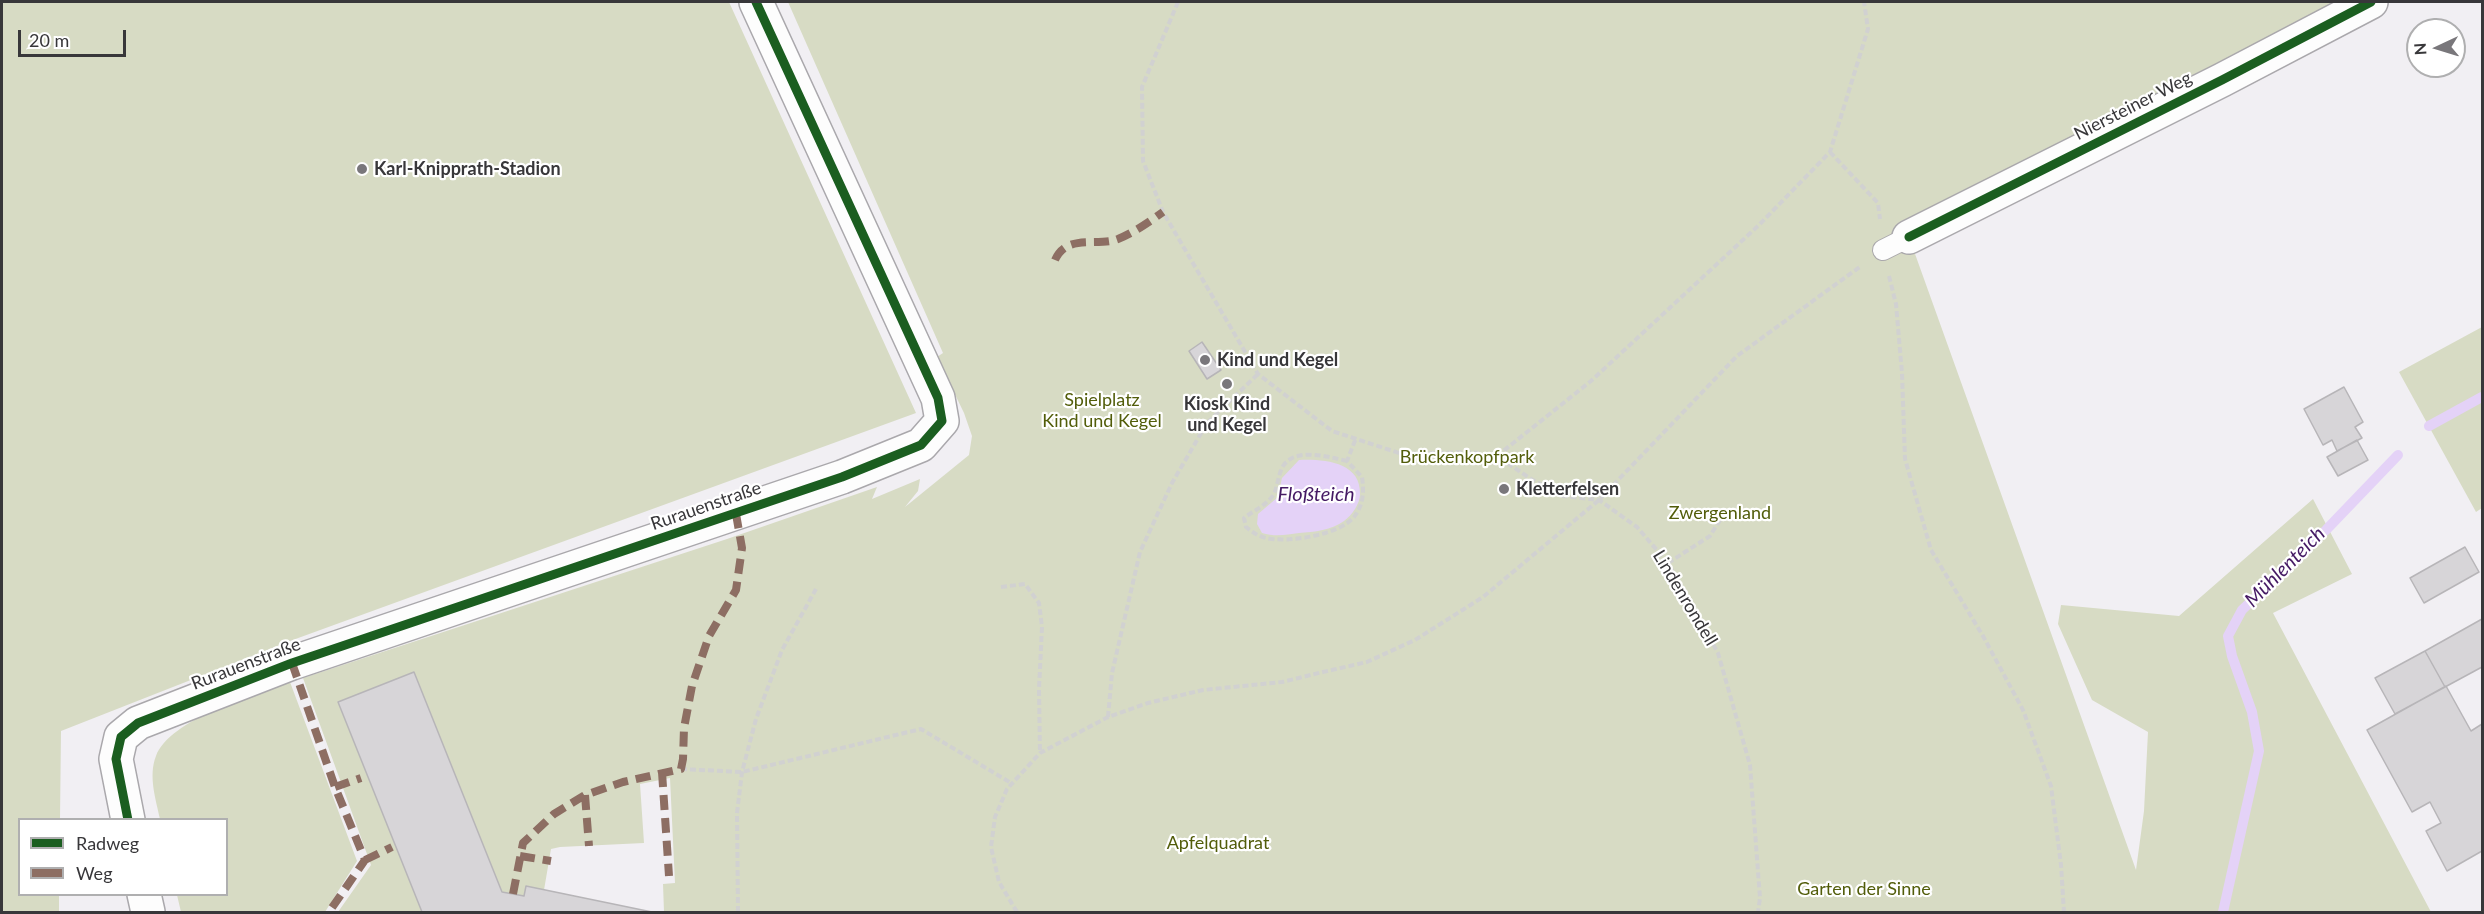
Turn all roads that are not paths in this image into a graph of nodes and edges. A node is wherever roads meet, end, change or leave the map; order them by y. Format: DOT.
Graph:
graph roads {
  1 [pos="756,2"];
  2 [pos="2371,2"];
  3 [pos="1896,243"];
  4 [pos="128,818"];
  5 [pos="144,896"];
  6 [pos="148,912"];
  1 -- 4 [label="street, Rurauenstraße"];
  2 -- 3 [label="street, Niersteiner Weg"];
  5 -- 6 [label="street"];
}
